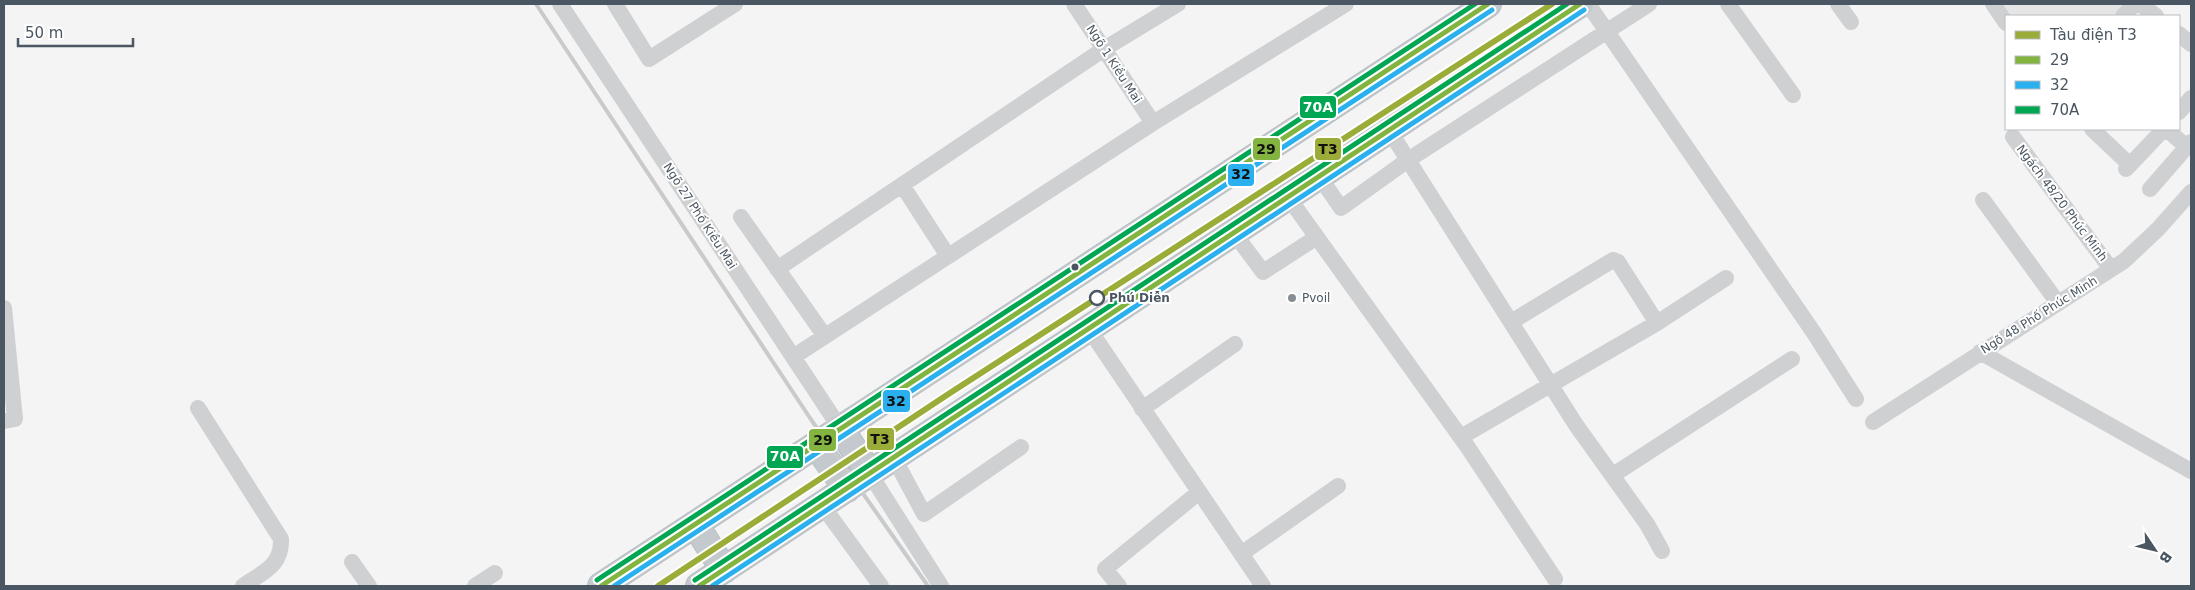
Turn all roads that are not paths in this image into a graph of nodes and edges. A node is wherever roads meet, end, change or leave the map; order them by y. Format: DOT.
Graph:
graph roads {
  1 [pos="560,4"];
  2 [pos="614,4"];
  3 [pos="735,4"];
  4 [pos="1074,4"];
  5 [pos="1178,4"];
  6 [pos="1346,4"];
  7 [pos="1488,4"];
  8 [pos="1580,4"];
  9 [pos="1588,4"];
  10 [pos="1649,4"];
  11 [pos="1728,4"];
  12 [pos="1838,4"];
  13 [pos="1993,4"];
  14 [pos="2135,4"];
  15 [pos="2140,4"];
  16 [pos="2124,15"];
  17 [pos="2155,15"];
  18 [pos="1851,22"];
  19 [pos="2005,22"];
  20 [pos="1606,30"];
  21 [pos="2180,35"];
  22 [pos="2191,44"];
  23 [pos="1104,48"];
  24 [pos="1793,95"];
  25 [pos="2191,98"];
  26 [pos="2180,111"];
  27 [pos="1153,124"];
  28 [pos="1389,130"];
  29 [pos="2093,130"];
  30 [pos="2164,130"];
  31 [pos="2166,130"];
  32 [pos="2013,137"];
  33 [pos="2189,145"];
  34 [pos="1408,160"];
  35 [pos="1319,176"];
  36 [pos="902,185"];
  37 [pos="2150,189"];
  38 [pos="2191,192"];
  39 [pos="1288,197"];
  40 [pos="1984,200"];
  41 [pos="741,218"];
  42 [pos="1234,233"];
  43 [pos="1317,237"];
  44 [pos="948,256"];
  45 [pos="777,269"];
  46 [pos="2111,269"];
  47 [pos="1726,278"];
  48 [pos="2058,303"];
  49 [pos="4,308"];
  50 [pos="1511,322"];
  51 [pos="1657,323"];
  52 [pos="1089,329"];
  53 [pos="824,335"];
  54 [pos="1235,344"];
  55 [pos="1980,352"];
  56 [pos="793,357"];
  57 [pos="1792,359"];
  58 [pos="1550,384"];
  59 [pos="1856,399"];
  60 [pos="198,408"];
  61 [pos="1142,409"];
  62 [pos="4,421"];
  63 [pos="1873,422"];
  64 [pos="840,428"];
  65 [pos="1461,437"];
  66 [pos="816,445"];
  67 [pos="1022,448"];
  68 [pos="894,458"];
  69 [pos="2191,471"];
  70 [pos="870,474"];
  71 [pos="1613,475"];
  72 [pos="1338,486"];
  73 [pos="847,489"];
  74 [pos="1198,493"];
  75 [pos="822,506"];
  76 [pos="695,524"];
  77 [pos="1662,551"];
  78 [pos="1241,554"];
  79 [pos="352,562"];
  80 [pos="724,570"];
  81 [pos="495,573"];
  82 [pos="1555,579"];
  83 [pos="243,586"];
  84 [pos="369,586"];
  85 [pos="475,586"];
  86 [pos="601,586"];
  87 [pos="699,586"];
  88 [pos="880,586"];
  89 [pos="941,586"];
  90 [pos="1119,586"];
  91 [pos="1263,586"];
  1 -- 56 [label="street, Ngõ 27 Phố Kiều Mai"];
  2 -- 3 [label="street"];
  4 -- 23 [label="street, Ngõ 1 Kiều Mai"];
  5 -- 23 [label="street"];
  6 -- 27 [label="street"];
  7 -- 64 [label="highway"];
  8 -- 28 [label="highway"];
  9 -- 20 [label="street"];
  10 -- 20 [label="street"];
  11 -- 24 [label="street"];
  12 -- 18 [label="street"];
  13 -- 19 [label="street"];
  14 -- 16 [label="street"];
  15 -- 17 [label="street"];
  20 -- 34 [label="street"];
  20 -- 59 [label="street"];
  21 -- 22 [label="street"];
  23 -- 27 [label="street, Ngõ 1 Kiều Mai"];
  23 -- 36 [label="street"];
  25 -- 26 [label="street"];
  27 -- 44 [label="street"];
  28 -- 34 [label="street"];
  28 -- 35 [label="highway"];
  29 -- 30 [label="street"];
  31 -- 33 [label="street"];
  32 -- 46 [label="street, Ngách 48/20 Phúc Minh"];
  33 -- 37 [label="street"];
  34 -- 35 [label="street"];
  34 -- 50 [label="street"];
  35 -- 39 [label="highway"];
  36 -- 44 [label="street"];
  36 -- 45 [label="street"];
  38 -- 46 [label="street, Ngõ 48 Phố Phúc Minh"];
  39 -- 42 [label="highway"];
  39 -- 43 [label="street"];
  40 -- 48 [label="street"];
  41 -- 45 [label="street"];
  42 -- 43 [label="street"];
  42 -- 52 [label="highway"];
  43 -- 65 [label="street"];
  44 -- 53 [label="street"];
  45 -- 53 [label="street"];
  46 -- 48 [label="street, Ngõ 48 Phố Phúc Minh"];
  47 -- 51 [label="street"];
  48 -- 55 [label="street, Ngõ 48 Phố Phúc Minh"];
  49 -- 62 [label="street"];
  50 -- 51 [label="street"];
  50 -- 58 [label="street"];
  51 -- 58 [label="street"];
  52 -- 61 [label="street"];
  52 -- 68 [label="highway"];
  53 -- 56 [label="street"];
  54 -- 61 [label="street"];
  55 -- 63 [label="street, Ngõ 48 Phố Phúc Minh"];
  55 -- 69 [label="street"];
  56 -- 64 [label="street, Ngõ 27 Phố Kiều Mai"];
  57 -- 71 [label="street"];
  58 -- 65 [label="street"];
  58 -- 71 [label="street"];
  60 -- 83 [label="street"];
  61 -- 74 [label="street"];
  64 -- 66 [label="highway"];
  64 -- 70 [label="highway"];
  65 -- 82 [label="street"];
  66 -- 73 [label="highway"];
  66 -- 76 [label="highway"];
  67 -- 68 [label="street"];
  68 -- 70 [label="highway"];
  70 -- 73 [label="highway"];
  70 -- 89 [label="street"];
  71 -- 77 [label="street"];
  72 -- 78 [label="street"];
  73 -- 75 [label="highway"];
  74 -- 78 [label="street"];
  74 -- 90 [label="street"];
  75 -- 80 [label="highway"];
  75 -- 88 [label="street"];
  76 -- 80 [label="highway"];
  76 -- 86 [label="highway"];
  78 -- 91 [label="street"];
  79 -- 84 [label="street"];
  80 -- 87 [label="highway"];
  81 -- 85 [label="street"];
}
